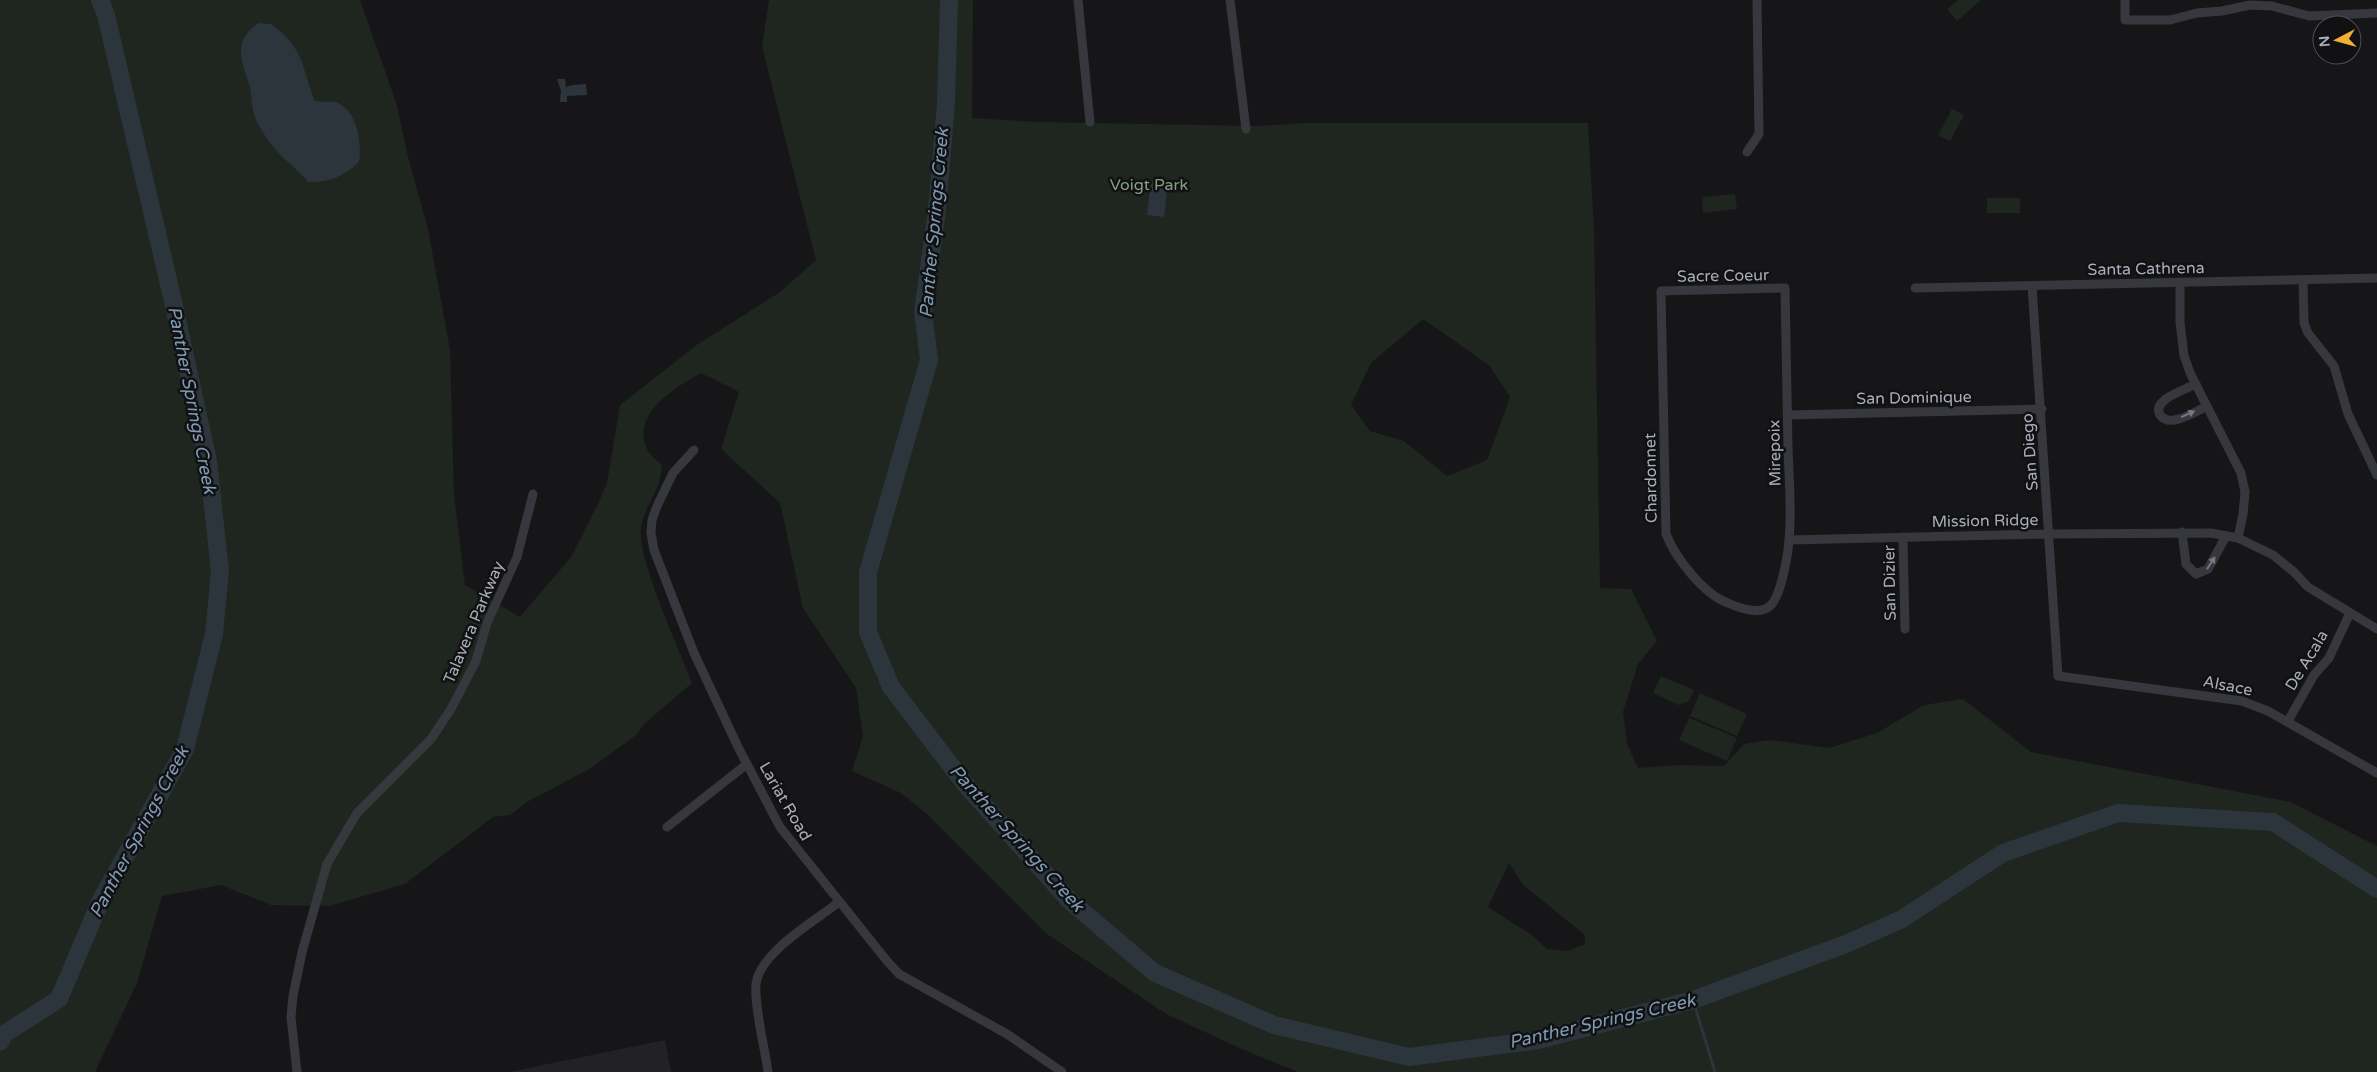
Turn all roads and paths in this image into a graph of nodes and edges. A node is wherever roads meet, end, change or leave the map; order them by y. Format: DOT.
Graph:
graph roads {
  1 [pos="1078,0"];
  2 [pos="1230,0"];
  3 [pos="1757,0"];
  4 [pos="2125,0"];
  5 [pos="2377,13"];
  6 [pos="1090,122"];
  7 [pos="1246,129"];
  8 [pos="1747,152"];
  9 [pos="2377,278"];
  10 [pos="2303,281"];
  11 [pos="2180,283"];
  12 [pos="2032,286"];
  13 [pos="1785,288"];
  14 [pos="1915,288"];
  15 [pos="1661,291"];
  16 [pos="2196,384"];
  17 [pos="2207,406"];
  18 [pos="2042,409"];
  19 [pos="1788,414"];
  20 [pos="694,450"];
  21 [pos="2377,475"];
  22 [pos="533,494"];
  23 [pos="2182,532"];
  24 [pos="2050,534"];
  25 [pos="2226,536"];
  26 [pos="1903,537"];
  27 [pos="2238,538"];
  28 [pos="1789,540"];
  29 [pos="1763,610"];
  30 [pos="2350,613"];
  31 [pos="1905,629"];
  32 [pos="2377,629"];
  33 [pos="2058,676"];
  34 [pos="2288,721"];
  35 [pos="747,764"];
  36 [pos="2377,773"];
  37 [pos="666,827"];
  38 [pos="839,902"];
  39 [pos="297,1072"];
  40 [pos="768,1072"];
  41 [pos="1062,1072"];
  1 -- 6 [label="street"];
  2 -- 7 [label="street"];
  3 -- 8 [label="street"];
  4 -- 5 [label="street"];
  9 -- 10 [label="street, Santa Cathrena"];
  10 -- 11 [label="street, Santa Cathrena"];
  10 -- 21 [label="street"];
  11 -- 12 [label="street, Santa Cathrena"];
  11 -- 16 [label="street"];
  12 -- 14 [label="street, Santa Cathrena"];
  12 -- 18 [label="street, San Diego"];
  13 -- 15 [label="street, Sacre Coeur"];
  13 -- 19 [label="street, Mirepoix"];
  15 -- 29 [label="street, Chardonnet"];
  16 -- 17 [label="street"];
  16 -- 17 [label="street, one-way"];
  17 -- 27 [label="street"];
  18 -- 19 [label="street, San Dominique"];
  18 -- 24 [label="street, San Diego"];
  19 -- 28 [label="street, Mirepoix"];
  20 -- 35 [label="street, Lariat Road"];
  22 -- 39 [label="street, Talavera Parkway"];
  23 -- 24 [label="street, Mission Ridge"];
  23 -- 25 [label="street, Mission Ridge"];
  23 -- 25 [label="street, one-way"];
  24 -- 26 [label="street, Mission Ridge"];
  24 -- 33 [label="street, San Diego"];
  25 -- 27 [label="street, Mission Ridge"];
  26 -- 28 [label="street, Mission Ridge"];
  26 -- 31 [label="street, San Dizier"];
  27 -- 30 [label="street, Mission Ridge"];
  28 -- 29 [label="street, Mirepoix"];
  30 -- 32 [label="street, Mission Ridge"];
  30 -- 34 [label="street, De Acala"];
  33 -- 34 [label="street, Alsace"];
  34 -- 36 [label="street, Alsace"];
  35 -- 37 [label="street"];
  35 -- 38 [label="street, Lariat Road"];
  38 -- 40 [label="street"];
  38 -- 41 [label="street, Lariat Road"];
}
